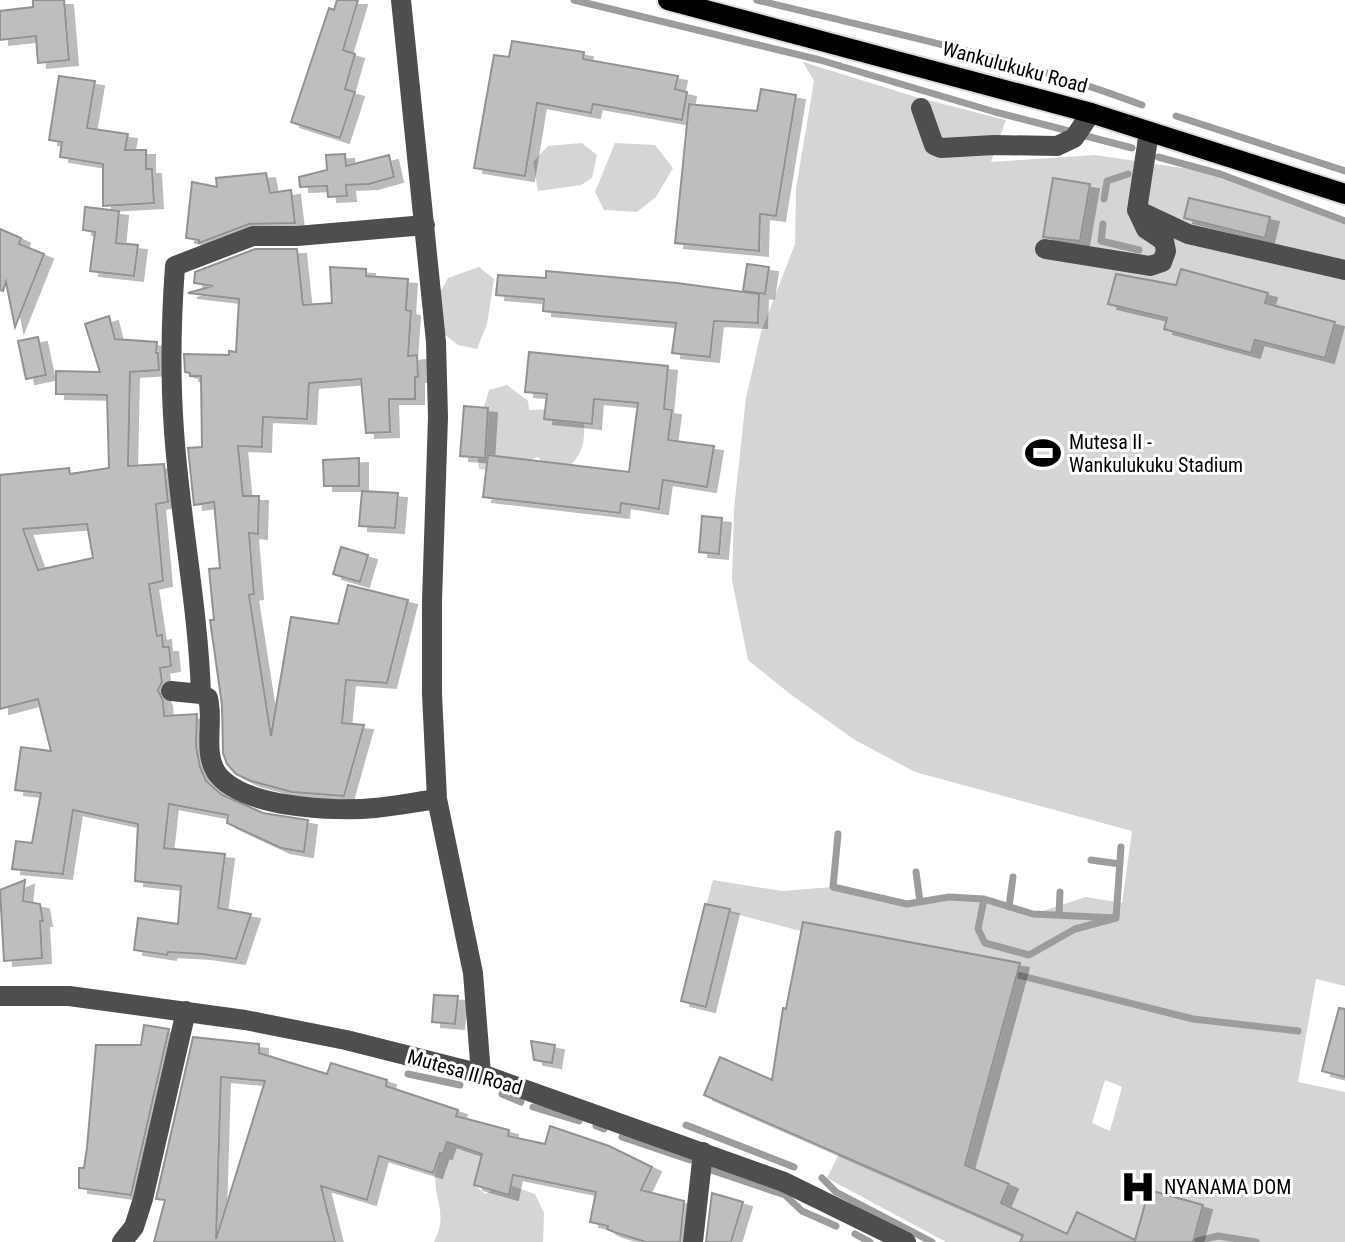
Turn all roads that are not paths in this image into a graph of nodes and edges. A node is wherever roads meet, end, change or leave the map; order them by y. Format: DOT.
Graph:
graph roads {
  1 [pos="401,0"];
  2 [pos="668,0"];
  3 [pos="921,108"];
  4 [pos="1091,113"];
  5 [pos="1149,132"];
  6 [pos="1345,194"];
  7 [pos="1137,210"];
  8 [pos="425,225"];
  9 [pos="1045,249"];
  10 [pos="1345,270"];
  11 [pos="171,691"];
  12 [pos="201,694"];
  13 [pos="437,799"];
  14 [pos="3,989"];
  15 [pos="186,1011"];
  16 [pos="481,1074"];
  17 [pos="703,1152"];
  18 [pos="122,1242"];
  19 [pos="693,1242"];
  20 [pos="906,1242"];
  1 -- 8 [label="street"];
  2 -- 4 [label="main road, Wankulukuku Road"];
  3 -- 4 [label="street"];
  4 -- 5 [label="main road, Wankulukuku Road"];
  5 -- 6 [label="main road, Wankulukuku Road"];
  5 -- 7 [label="street"];
  7 -- 9 [label="street"];
  7 -- 10 [label="street"];
  8 -- 12 [label="street"];
  8 -- 13 [label="street"];
  11 -- 12 [label="street"];
  12 -- 13 [label="street"];
  13 -- 16 [label="street"];
  14 -- 15 [label="street, Mutesa II Road"];
  15 -- 16 [label="street, Mutesa II Road"];
  15 -- 18 [label="street"];
  16 -- 17 [label="street, Mutesa II Road"];
  17 -- 19 [label="street"];
  17 -- 20 [label="street, Mutesa II Road"];
}
